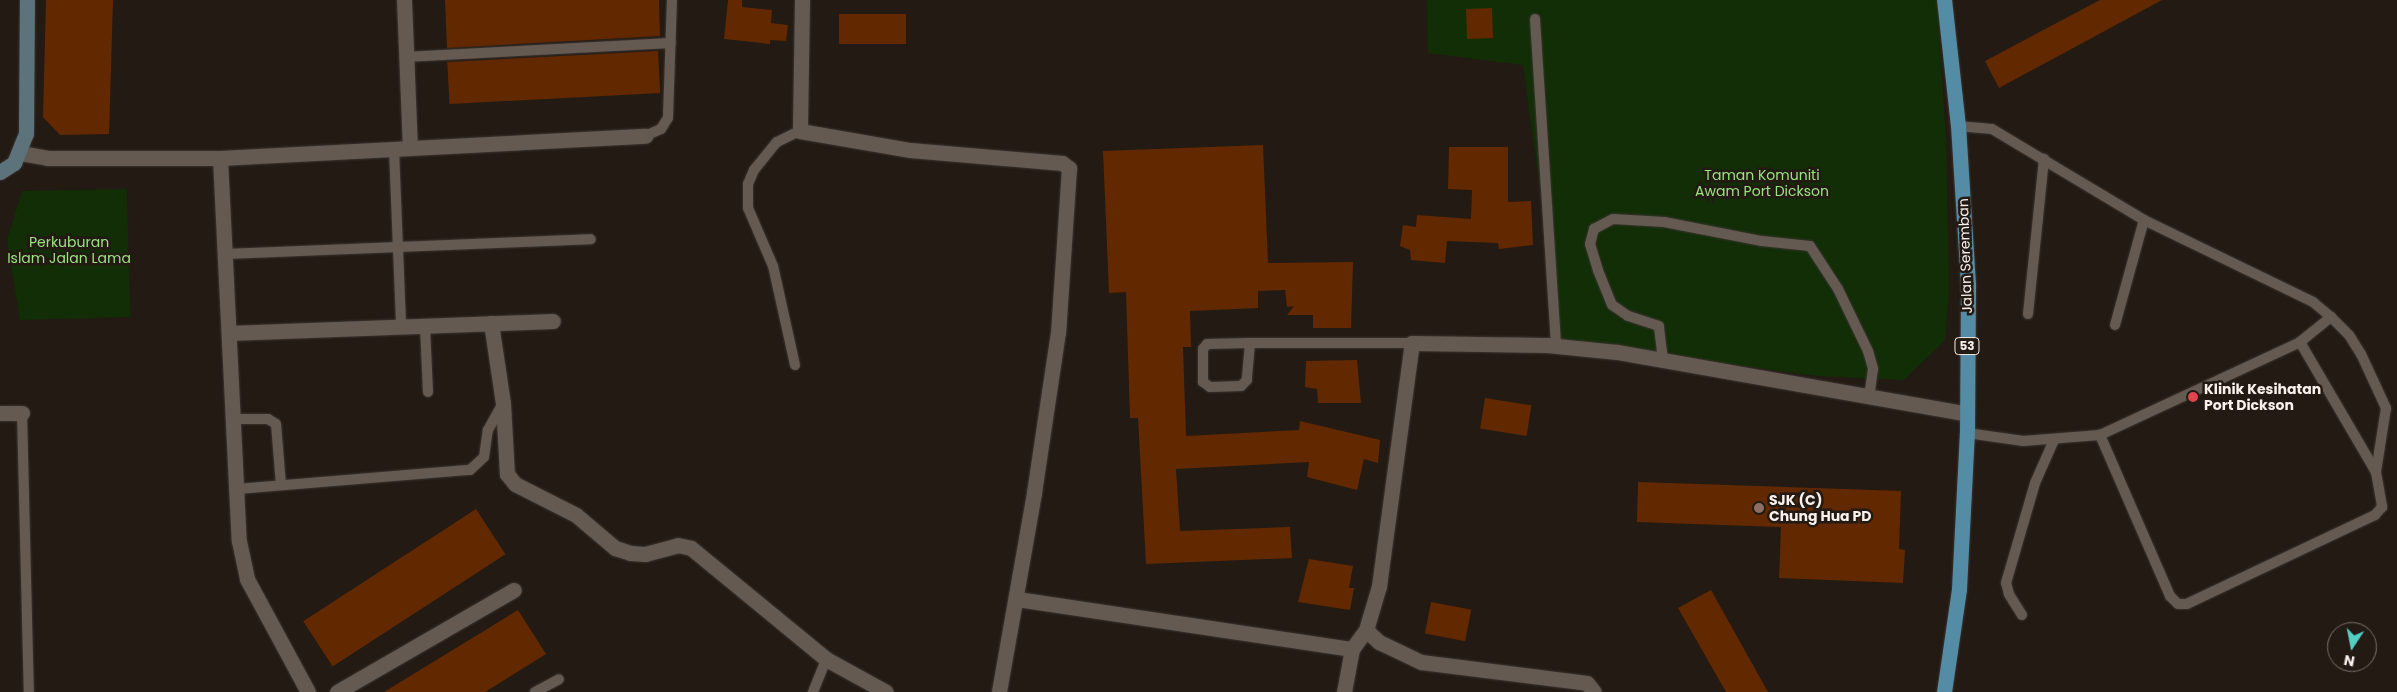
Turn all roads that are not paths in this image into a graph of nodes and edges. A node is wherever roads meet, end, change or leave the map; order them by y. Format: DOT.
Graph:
graph roads {
  1 [pos="27,0"];
  2 [pos="404,0"];
  3 [pos="672,0"];
  4 [pos="802,0"];
  5 [pos="1944,0"];
  6 [pos="1535,19"];
  7 [pos="671,44"];
  8 [pos="405,57"];
  9 [pos="1958,126"];
  10 [pos="800,132"];
  11 [pos="645,136"];
  12 [pos="410,147"];
  13 [pos="394,149"];
  14 [pos="20,153"];
  15 [pos="220,158"];
  16 [pos="2044,159"];
  17 [pos="0,172"];
  18 [pos="2144,220"];
  19 [pos="591,239"];
  20 [pos="398,247"];
  21 [pos="225,254"];
  22 [pos="2028,314"];
  23 [pos="2331,317"];
  24 [pos="553,320"];
  25 [pos="491,323"];
  26 [pos="2114,325"];
  27 [pos="425,326"];
  28 [pos="402,327"];
  29 [pos="229,334"];
  30 [pos="2300,342"];
  31 [pos="1250,343"];
  32 [pos="1412,343"];
  33 [pos="1556,346"];
  34 [pos="1663,360"];
  35 [pos="795,365"];
  36 [pos="428,392"];
  37 [pos="1869,396"];
  38 [pos="503,403"];
  39 [pos="22,413"];
  40 [pos="0,414"];
  41 [pos="1967,414"];
  42 [pos="233,419"];
  43 [pos="1967,432"];
  44 [pos="2100,434"];
  45 [pos="2054,440"];
  46 [pos="2376,472"];
  47 [pos="281,485"];
  48 [pos="237,489"];
  49 [pos="514,590"];
  50 [pos="1017,599"];
  51 [pos="2022,615"];
  52 [pos="1366,630"];
  53 [pos="1352,649"];
  54 [pos="826,660"];
  55 [pos="559,679"];
  56 [pos="28,692"];
  57 [pos="308,692"];
  58 [pos="337,692"];
  59 [pos="535,692"];
  60 [pos="812,692"];
  61 [pos="886,692"];
  62 [pos="999,692"];
  63 [pos="1344,692"];
  64 [pos="1594,692"];
  65 [pos="1944,692"];
  1 -- 14 [label="street"];
  2 -- 8 [label="street"];
  3 -- 7 [label="lane"];
  4 -- 10 [label="street"];
  5 -- 9 [label="main road, Jalan Seremban / 53"];
  6 -- 33 [label="lane"];
  7 -- 8 [label="lane"];
  7 -- 11 [label="lane"];
  8 -- 12 [label="street"];
  9 -- 16 [label="lane"];
  9 -- 41 [label="main road, Jalan Seremban / 53"];
  10 -- 35 [label="lane"];
  10 -- 50 [label="street"];
  11 -- 12 [label="street"];
  12 -- 13 [label="street"];
  13 -- 15 [label="street"];
  13 -- 20 [label="lane"];
  14 -- 15 [label="street"];
  14 -- 17 [label="street"];
  15 -- 21 [label="street"];
  16 -- 18 [label="lane"];
  16 -- 22 [label="lane"];
  18 -- 23 [label="lane"];
  18 -- 26 [label="lane"];
  19 -- 20 [label="lane"];
  20 -- 21 [label="lane"];
  20 -- 28 [label="lane"];
  21 -- 29 [label="street"];
  23 -- 30 [label="lane"];
  23 -- 46 [label="lane"];
  24 -- 25 [label="street"];
  25 -- 27 [label="street"];
  25 -- 38 [label="street"];
  27 -- 28 [label="street"];
  27 -- 36 [label="lane"];
  28 -- 29 [label="street"];
  29 -- 42 [label="street"];
  30 -- 44 [label="lane"];
  30 -- 46 [label="lane"];
  31 -- 31 [label="lane"];
  31 -- 32 [label="lane"];
  32 -- 33 [label="street"];
  32 -- 52 [label="street"];
  33 -- 34 [label="street"];
  34 -- 37 [label="street"];
  34 -- 37 [label="lane"];
  37 -- 41 [label="street"];
  38 -- 47 [label="lane"];
  38 -- 54 [label="street"];
  39 -- 40 [label="street"];
  39 -- 56 [label="lane"];
  41 -- 43 [label="main road, Jalan Seremban / 53"];
  42 -- 47 [label="lane"];
  42 -- 48 [label="street"];
  43 -- 45 [label="lane"];
  43 -- 65 [label="main road, Jalan Seremban / 53"];
  44 -- 45 [label="lane"];
  44 -- 46 [label="lane"];
  45 -- 51 [label="lane"];
  47 -- 48 [label="lane"];
  48 -- 57 [label="street"];
  49 -- 58 [label="street"];
  50 -- 53 [label="street"];
  50 -- 62 [label="street"];
  52 -- 53 [label="street"];
  52 -- 64 [label="street"];
  53 -- 63 [label="street"];
  54 -- 60 [label="lane"];
  54 -- 61 [label="street"];
  55 -- 59 [label="lane"];
}
